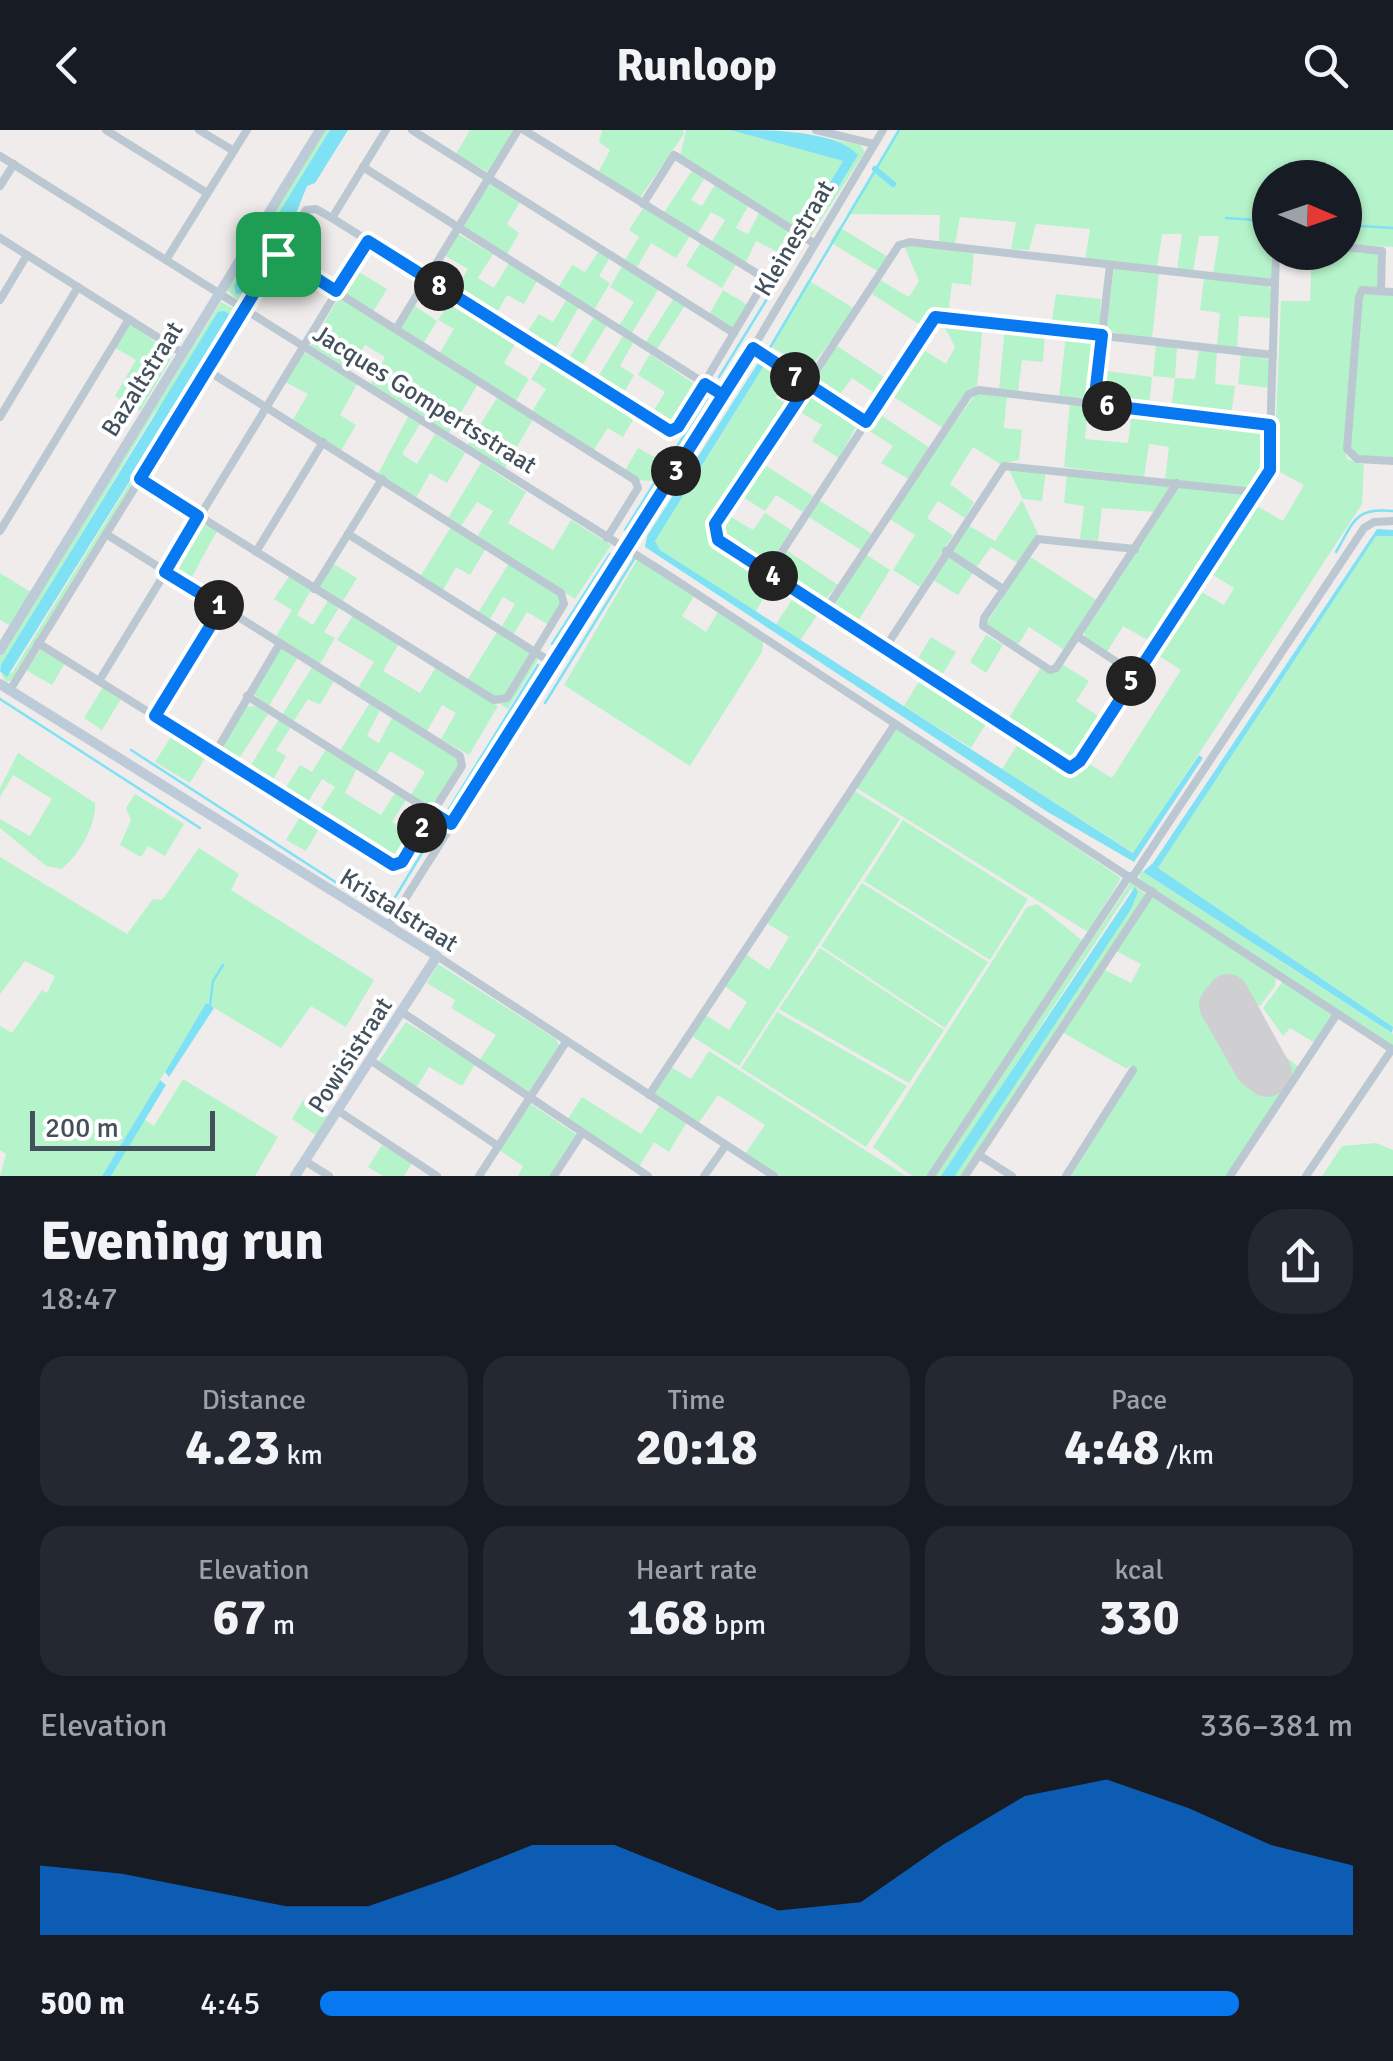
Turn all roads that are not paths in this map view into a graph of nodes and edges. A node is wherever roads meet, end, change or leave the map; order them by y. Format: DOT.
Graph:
graph roads {
  1 [pos="106,130"];
  2 [pos="199,130"];
  3 [pos="247,130"];
  4 [pos="320,130"];
  5 [pos="386,130"];
  6 [pos="412,130"];
  7 [pos="521,130"];
  8 [pos="816,130"];
  9 [pos="883,130"];
  10 [pos="874,144"];
  11 [pos="234,152"];
  12 [pos="0,156"];
  13 [pos="14,164"];
  14 [pos="363,167"];
  15 [pos="488,176"];
  16 [pos="0,186"];
  17 [pos="207,194"];
  18 [pos="643,204"];
  19 [pos="332,218"];
  20 [pos="458,227"];
  21 [pos="796,232"];
  22 [pos="0,238"];
  23 [pos="368,241"];
  24 [pos="812,242"];
  25 [pos="1362,248"];
  26 [pos="278,254"];
  27 [pos="27,255"];
  28 [pos="166,260"];
  29 [pos="1110,265"];
  30 [pos="1275,270"];
  31 [pos="426,278"];
  32 [pos="766,279"];
  33 [pos="1274,283"];
  34 [pos="78,288"];
  35 [pos="336,291"];
  36 [pos="1381,291"];
  37 [pos="1393,292"];
  38 [pos="219,293"];
  39 [pos="0,300"];
  40 [pos="244,308"];
  41 [pos="128,319"];
  42 [pos="396,329"];
  43 [pos="734,333"];
  44 [pos="1102,335"];
  45 [pos="303,345"];
  46 [pos="753,348"];
  47 [pos="181,352"];
  48 [pos="1273,356"];
  49 [pos="206,369"];
  50 [pos="705,384"];
  51 [pos="808,385"];
  52 [pos="723,395"];
  53 [pos="1094,404"];
  54 [pos="265,406"];
  55 [pos="0,417"];
  56 [pos="866,422"];
  57 [pos="1270,425"];
  58 [pos="323,442"];
  59 [pos="1393,461"];
  60 [pos="140,479"];
  61 [pos="382,479"];
  62 [pos="1177,483"];
  63 [pos="1255,492"];
  64 [pos="198,516"];
  65 [pos="1393,522"];
  66 [pos="0,531"];
  67 [pos="106,534"];
  68 [pos="348,534"];
  69 [pos="607,538"];
  70 [pos="626,549"];
  71 [pos="1135,549"];
  72 [pos="946,551"];
  73 [pos="256,552"];
  74 [pos="165,572"];
  75 [pos="768,573"];
  76 [pos="314,588"];
  77 [pos="1003,589"];
  78 [pos="222,607"];
  79 [pos="825,611"];
  80 [pos="1077,636"];
  81 [pos="38,643"];
  82 [pos="280,643"];
  83 [pos="885,648"];
  84 [pos="0,650"];
  85 [pos="534,652"];
  86 [pos="554,664"];
  87 [pos="1135,674"];
  88 [pos="99,681"];
  89 [pos="5,687"];
  90 [pos="248,696"];
  91 [pos="155,716"];
  92 [pos="895,724"];
  93 [pos="215,753"];
  94 [pos="432,812"];
  95 [pos="451,824"];
  96 [pos="1130,876"];
  97 [pos="1152,891"];
  98 [pos="388,926"];
  99 [pos="437,956"];
  100 [pos="402,1012"];
  101 [pos="1337,1014"];
  102 [pos="566,1042"];
  103 [pos="1393,1049"];
  104 [pos="370,1060"];
  105 [pos="1133,1070"];
  106 [pos="649,1095"];
  107 [pos="529,1098"];
  108 [pos="337,1110"];
  109 [pos="582,1133"];
  110 [pos="726,1145"];
  111 [pos="498,1146"];
  112 [pos="979,1155"];
  113 [pos="305,1160"];
  114 [pos="633,1172"];
  115 [pos="295,1176"];
  116 [pos="329,1176"];
  117 [pos="437,1176"];
  118 [pos="479,1176"];
  119 [pos="554,1176"];
  120 [pos="648,1176"];
  121 [pos="704,1176"];
  122 [pos="774,1176"];
  123 [pos="931,1176"];
  124 [pos="965,1176"];
  125 [pos="1012,1176"];
  126 [pos="1066,1176"];
  127 [pos="1230,1176"];
  128 [pos="1306,1176"];
  1 -- 17 [label="street"];
  2 -- 11 [label="street"];
  3 -- 11 [label="street"];
  4 -- 38 [label="street, Bazaltstraat"];
  5 -- 14 [label="street"];
  6 -- 15 [label="street"];
  7 -- 15 [label="street"];
  7 -- 18 [label="street"];
  8 -- 10 [label="street"];
  9 -- 10 [label="street, Kleinestraat"];
  10 -- 24 [label="street, Kleinestraat"];
  11 -- 17 [label="street"];
  12 -- 13 [label="street, Jacques Gompertsstraat"];
  13 -- 16 [label="street"];
  13 -- 28 [label="street, Jacques Gompertsstraat"];
  14 -- 19 [label="street"];
  14 -- 20 [label="street"];
  15 -- 20 [label="street"];
  15 -- 43 [label="street"];
  17 -- 28 [label="street"];
  18 -- 21 [label="street"];
  18 -- 32 [label="street"];
  19 -- 23 [label="street"];
  19 -- 26 [label="street"];
  20 -- 31 [label="street"];
  20 -- 50 [label="street"];
  21 -- 24 [label="street"];
  21 -- 32 [label="street"];
  22 -- 27 [label="street"];
  23 -- 31 [label="street"];
  23 -- 35 [label="street"];
  24 -- 46 [label="street, Kleinestraat"];
  25 -- 36 [label="street"];
  26 -- 35 [label="street"];
  26 -- 40 [label="street"];
  27 -- 34 [label="street"];
  27 -- 39 [label="street"];
  28 -- 38 [label="street, Jacques Gompertsstraat"];
  29 -- 33 [label="street"];
  29 -- 44 [label="street"];
  29 -- 51 [label="street"];
  30 -- 33 [label="street"];
  31 -- 42 [label="street"];
  31 -- 50 [label="street"];
  32 -- 43 [label="street"];
  33 -- 48 [label="street"];
  34 -- 41 [label="street"];
  34 -- 55 [label="street"];
  35 -- 42 [label="street"];
  35 -- 45 [label="street"];
  36 -- 37 [label="street"];
  36 -- 59 [label="street"];
  38 -- 40 [label="street, Jacques Gompertsstraat"];
  38 -- 47 [label="street, Bazaltstraat"];
  40 -- 45 [label="street, Jacques Gompertsstraat"];
  40 -- 49 [label="street"];
  41 -- 47 [label="street"];
  41 -- 66 [label="street"];
  42 -- 69 [label="street"];
  43 -- 50 [label="street"];
  44 -- 48 [label="street"];
  44 -- 53 [label="street"];
  44 -- 56 [label="street"];
  45 -- 54 [label="street"];
  45 -- 69 [label="street, Jacques Gompertsstraat"];
  46 -- 51 [label="street"];
  46 -- 52 [label="street, Kleinestraat"];
  47 -- 84 [label="street, Bazaltstraat"];
  48 -- 57 [label="street"];
  49 -- 54 [label="street"];
  49 -- 60 [label="street"];
  50 -- 52 [label="street"];
  51 -- 56 [label="street"];
  51 -- 75 [label="street"];
  52 -- 70 [label="street, Kleinestraat"];
  53 -- 57 [label="street"];
  53 -- 79 [label="street"];
  54 -- 58 [label="street"];
  54 -- 64 [label="street"];
  56 -- 75 [label="street"];
  57 -- 63 [label="street"];
  58 -- 61 [label="street"];
  58 -- 73 [label="street"];
  60 -- 64 [label="street"];
  60 -- 67 [label="street"];
  61 -- 68 [label="street"];
  61 -- 85 [label="street"];
  62 -- 63 [label="street"];
  62 -- 71 [label="street"];
  62 -- 72 [label="street"];
  63 -- 87 [label="street"];
  64 -- 73 [label="street"];
  64 -- 74 [label="street"];
  65 -- 96 [label="street"];
  67 -- 74 [label="street"];
  67 -- 81 [label="street"];
  68 -- 76 [label="street"];
  68 -- 85 [label="street"];
  69 -- 70 [label="street, Jacques Gompertsstraat"];
  70 -- 86 [label="street, Kleinestraat"];
  70 -- 92 [label="street, Jacques Gompertsstraat"];
  71 -- 77 [label="street"];
  71 -- 80 [label="street"];
  72 -- 77 [label="street"];
  72 -- 83 [label="street"];
  73 -- 76 [label="street"];
  74 -- 78 [label="street"];
  74 -- 88 [label="street"];
  75 -- 79 [label="street"];
  76 -- 85 [label="street"];
  77 -- 80 [label="street"];
  78 -- 82 [label="street"];
  78 -- 91 [label="street"];
  79 -- 83 [label="street"];
  80 -- 87 [label="street"];
  81 -- 88 [label="street"];
  81 -- 89 [label="street"];
  82 -- 90 [label="street"];
  82 -- 94 [label="street"];
  83 -- 87 [label="street"];
  85 -- 86 [label="street"];
  86 -- 95 [label="street, Kleinestraat"];
  88 -- 91 [label="street"];
  89 -- 98 [label="street, Kristalstraat"];
  90 -- 93 [label="street"];
  90 -- 94 [label="street"];
  91 -- 93 [label="street"];
  92 -- 96 [label="street, Jacques Gompertsstraat"];
  92 -- 106 [label="street"];
  93 -- 94 [label="street"];
  94 -- 95 [label="street"];
  95 -- 98 [label="street, Kleinestraat"];
  96 -- 97 [label="street, Jacques Gompertsstraat"];
  96 -- 123 [label="street"];
  97 -- 101 [label="street, Jacques Gompertsstraat"];
  97 -- 112 [label="street"];
  98 -- 99 [label="street, Kristalstraat"];
  99 -- 100 [label="street, Powisistraat"];
  99 -- 102 [label="street, Kristalstraat"];
  100 -- 104 [label="street, Powisistraat"];
  100 -- 107 [label="street"];
  101 -- 103 [label="street, Jacques Gompertsstraat"];
  101 -- 127 [label="street"];
  102 -- 106 [label="street, Kristalstraat"];
  102 -- 107 [label="street"];
  103 -- 128 [label="street"];
  104 -- 108 [label="street, Powisistraat"];
  104 -- 111 [label="street"];
  105 -- 126 [label="street"];
  106 -- 110 [label="street, Kristalstraat"];
  107 -- 109 [label="street"];
  107 -- 111 [label="street"];
  108 -- 113 [label="street, Powisistraat"];
  108 -- 117 [label="street"];
  109 -- 114 [label="street"];
  109 -- 119 [label="street"];
  110 -- 121 [label="street"];
  110 -- 122 [label="street, Kristalstraat"];
  111 -- 118 [label="street"];
  112 -- 124 [label="street"];
  112 -- 125 [label="street"];
  113 -- 115 [label="street, Powisistraat"];
  113 -- 116 [label="street"];
  114 -- 120 [label="street"];
}
